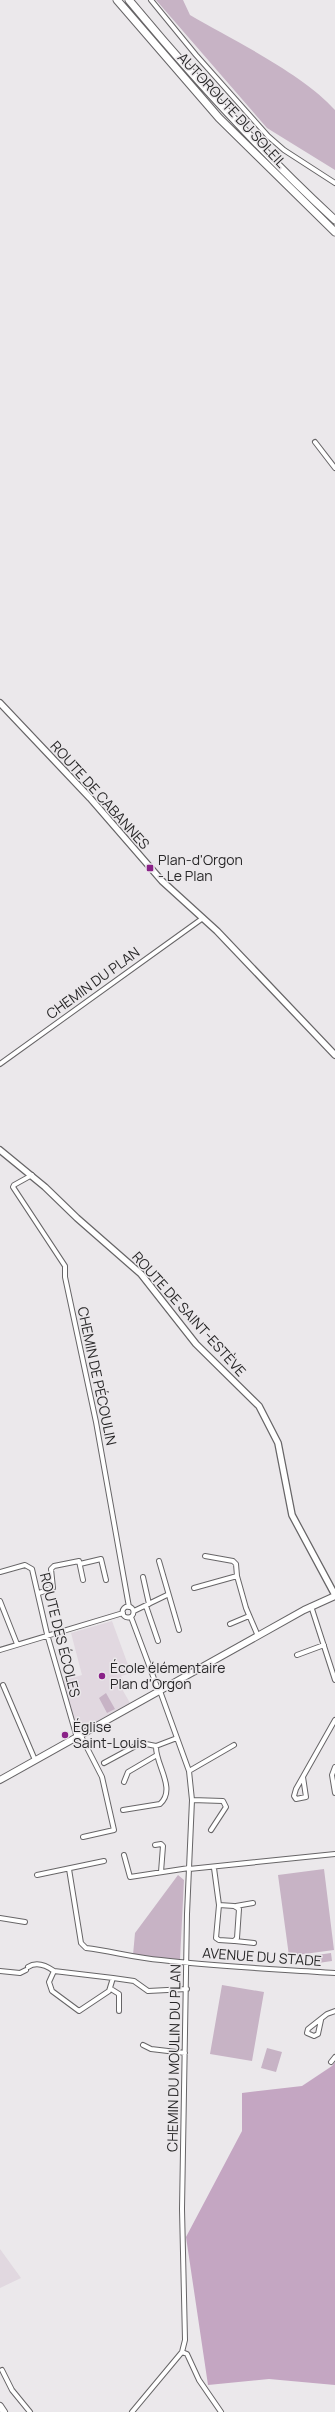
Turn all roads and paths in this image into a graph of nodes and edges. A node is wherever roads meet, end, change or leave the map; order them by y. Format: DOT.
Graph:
graph roads {
  1 [pos="117,0"];
  2 [pos="128,0"];
  3 [pos="151,0"];
  4 [pos="335,183"];
  5 [pos="335,220"];
  6 [pos="335,232"];
  7 [pos="315,442"];
  8 [pos="335,468"];
  9 [pos="0,703"];
  10 [pos="201,920"];
  11 [pos="335,1055"];
  12 [pos="0,1064"];
  13 [pos="0,1150"];
  14 [pos="32,1175"];
  15 [pos="205,1556"];
  16 [pos="159,1561"];
  17 [pos="80,1564"];
  18 [pos="0,1572"];
  19 [pos="237,1576"];
  20 [pos="143,1577"];
  21 [pos="83,1580"];
  22 [pos="106,1580"];
  23 [pos="194,1588"];
  24 [pos="39,1593"];
  25 [pos="168,1595"];
  26 [pos="335,1596"];
  27 [pos="0,1601"];
  28 [pos="147,1605"];
  29 [pos="311,1606"];
  30 [pos="129,1607"];
  31 [pos="134,1611"];
  32 [pos="123,1613"];
  33 [pos="249,1616"];
  34 [pos="131,1617"];
  35 [pos="230,1624"];
  36 [pos="179,1630"];
  37 [pos="47,1634"];
  38 [pos="258,1636"];
  39 [pos="158,1641"];
  40 [pos="17,1644"];
  41 [pos="324,1645"];
  42 [pos="0,1650"];
  43 [pos="297,1655"];
  44 [pos="335,1680"];
  45 [pos="3,1685"];
  46 [pos="160,1691"];
  47 [pos="335,1720"];
  48 [pos="79,1737"];
  49 [pos="177,1738"];
  50 [pos="156,1746"];
  51 [pos="234,1746"];
  52 [pos="157,1756"];
  53 [pos="35,1760"];
  54 [pos="104,1763"];
  55 [pos="335,1767"];
  56 [pos="189,1771"];
  57 [pos="303,1777"];
  58 [pos="0,1780"];
  59 [pos="124,1782"];
  60 [pos="334,1788"];
  61 [pos="335,1793"];
  62 [pos="192,1800"];
  63 [pos="123,1810"];
  64 [pos="211,1830"];
  65 [pos="83,1837"];
  66 [pos="155,1845"];
  67 [pos="335,1854"];
  68 [pos="124,1855"];
  69 [pos="104,1862"];
  70 [pos="189,1868"];
  71 [pos="214,1868"];
  72 [pos="69,1869"];
  73 [pos="161,1872"];
  74 [pos="37,1875"];
  75 [pos="253,1903"];
  76 [pos="219,1905"];
  77 [pos="236,1906"];
  78 [pos="0,1918"];
  79 [pos="25,1922"];
  80 [pos="234,1941"];
  81 [pos="254,1943"];
  82 [pos="187,1962"];
  83 [pos="0,1971"];
  84 [pos="54,1971"];
  85 [pos="335,1973"];
  86 [pos="113,1978"];
  87 [pos="111,1988"];
  88 [pos="187,1989"];
  89 [pos="119,2011"];
  90 [pos="335,2011"];
  91 [pos="321,2020"];
  92 [pos="143,2045"];
  93 [pos="185,2053"];
  94 [pos="335,2057"];
  95 [pos="331,2062"];
  96 [pos="182,2352"];
  97 [pos="2,2370"];
  98 [pos="0,2406"];
  99 [pos="4,2412"];
  100 [pos="30,2412"];
  101 [pos="132,2412"];
  102 [pos="221,2412"];
  1 -- 6 [label="highway, AUTOROUTE DU SOLEIL"];
  2 -- 5 [label="highway, AUTOROUTE DU SOLEIL"];
  3 -- 4 [label="street"];
  7 -- 8 [label="street"];
  9 -- 10 [label="street, ROUTE DE CABANNES"];
  10 -- 11 [label="street, ROUTE DE CABANNES"];
  10 -- 12 [label="street, CHEMIN DU PLAN"];
  13 -- 14 [label="street, ROUTE DE SAINT-ESTÈVE"];
  14 -- 26 [label="street, ROUTE DE SAINT-ESTÈVE"];
  14 -- 30 [label="street, CHEMIN DE PÉCOULIN"];
  15 -- 19 [label="street"];
  16 -- 25 [label="street"];
  17 -- 21 [label="street"];
  17 -- 22 [label="street"];
  17 -- 24 [label="street"];
  18 -- 24 [label="street, ROUTE DES ÉCOLES"];
  19 -- 23 [label="street"];
  19 -- 33 [label="street"];
  20 -- 28 [label="street"];
  24 -- 37 [label="street, ROUTE DES ÉCOLES"];
  25 -- 28 [label="street"];
  25 -- 36 [label="street"];
  26 -- 29 [label="main road"];
  27 -- 40 [label="street"];
  28 -- 31 [label="street"];
  28 -- 39 [label="street"];
  29 -- 38 [label="main road"];
  29 -- 41 [label="street"];
  30 -- 31 [label="street"];
  30 -- 32 [label="street"];
  31 -- 34 [label="street"];
  32 -- 34 [label="street"];
  32 -- 37 [label="street"];
  33 -- 35 [label="street"];
  33 -- 38 [label="street"];
  34 -- 46 [label="street"];
  37 -- 40 [label="street"];
  37 -- 48 [label="street, ROUTE DES ÉCOLES"];
  38 -- 46 [label="main road"];
  40 -- 42 [label="street"];
  41 -- 43 [label="street"];
  41 -- 44 [label="street"];
  45 -- 53 [label="street"];
  46 -- 48 [label="main road"];
  46 -- 49 [label="street, CHEMIN DU MOULIN DU PLAN"];
  47 -- 57 [label="street"];
  48 -- 53 [label="main road"];
  48 -- 65 [label="street, ROUTE DES ÉCOLES"];
  49 -- 50 [label="street"];
  49 -- 56 [label="street, CHEMIN DU MOULIN DU PLAN"];
  50 -- 52 [label="street"];
  50 -- 54 [label="street"];
  51 -- 56 [label="street"];
  52 -- 59 [label="street"];
  52 -- 63 [label="street"];
  53 -- 58 [label="main road"];
  55 -- 60 [label="street"];
  56 -- 62 [label="street, CHEMIN DU MOULIN DU PLAN"];
  57 -- 57 [label="street"];
  60 -- 61 [label="street"];
  62 -- 64 [label="street"];
  62 -- 70 [label="street, CHEMIN DU MOULIN DU PLAN"];
  66 -- 73 [label="street"];
  67 -- 71 [label="street"];
  68 -- 73 [label="street"];
  69 -- 72 [label="street"];
  70 -- 71 [label="street"];
  70 -- 73 [label="street"];
  70 -- 82 [label="street, CHEMIN DU MOULIN DU PLAN"];
  71 -- 76 [label="street"];
  72 -- 74 [label="street"];
  72 -- 82 [label="street, AVENUE DU STADE"];
  75 -- 77 [label="street"];
  76 -- 77 [label="street"];
  76 -- 80 [label="street"];
  77 -- 80 [label="street"];
  78 -- 79 [label="street"];
  80 -- 81 [label="street"];
  82 -- 85 [label="street, AVENUE DU STADE"];
  82 -- 88 [label="street, CHEMIN DU MOULIN DU PLAN"];
  83 -- 84 [label="street"];
  84 -- 86 [label="street"];
  84 -- 87 [label="street"];
  86 -- 87 [label="street"];
  86 -- 88 [label="street"];
  87 -- 89 [label="street"];
  88 -- 93 [label="street, CHEMIN DU MOULIN DU PLAN"];
  90 -- 91 [label="street"];
  92 -- 93 [label="street"];
  93 -- 96 [label="street, CHEMIN DU MOULIN DU PLAN"];
  94 -- 95 [label="street"];
  96 -- 101 [label="street"];
  96 -- 102 [label="street"];
  97 -- 100 [label="street"];
  98 -- 99 [label="main road"];
}
